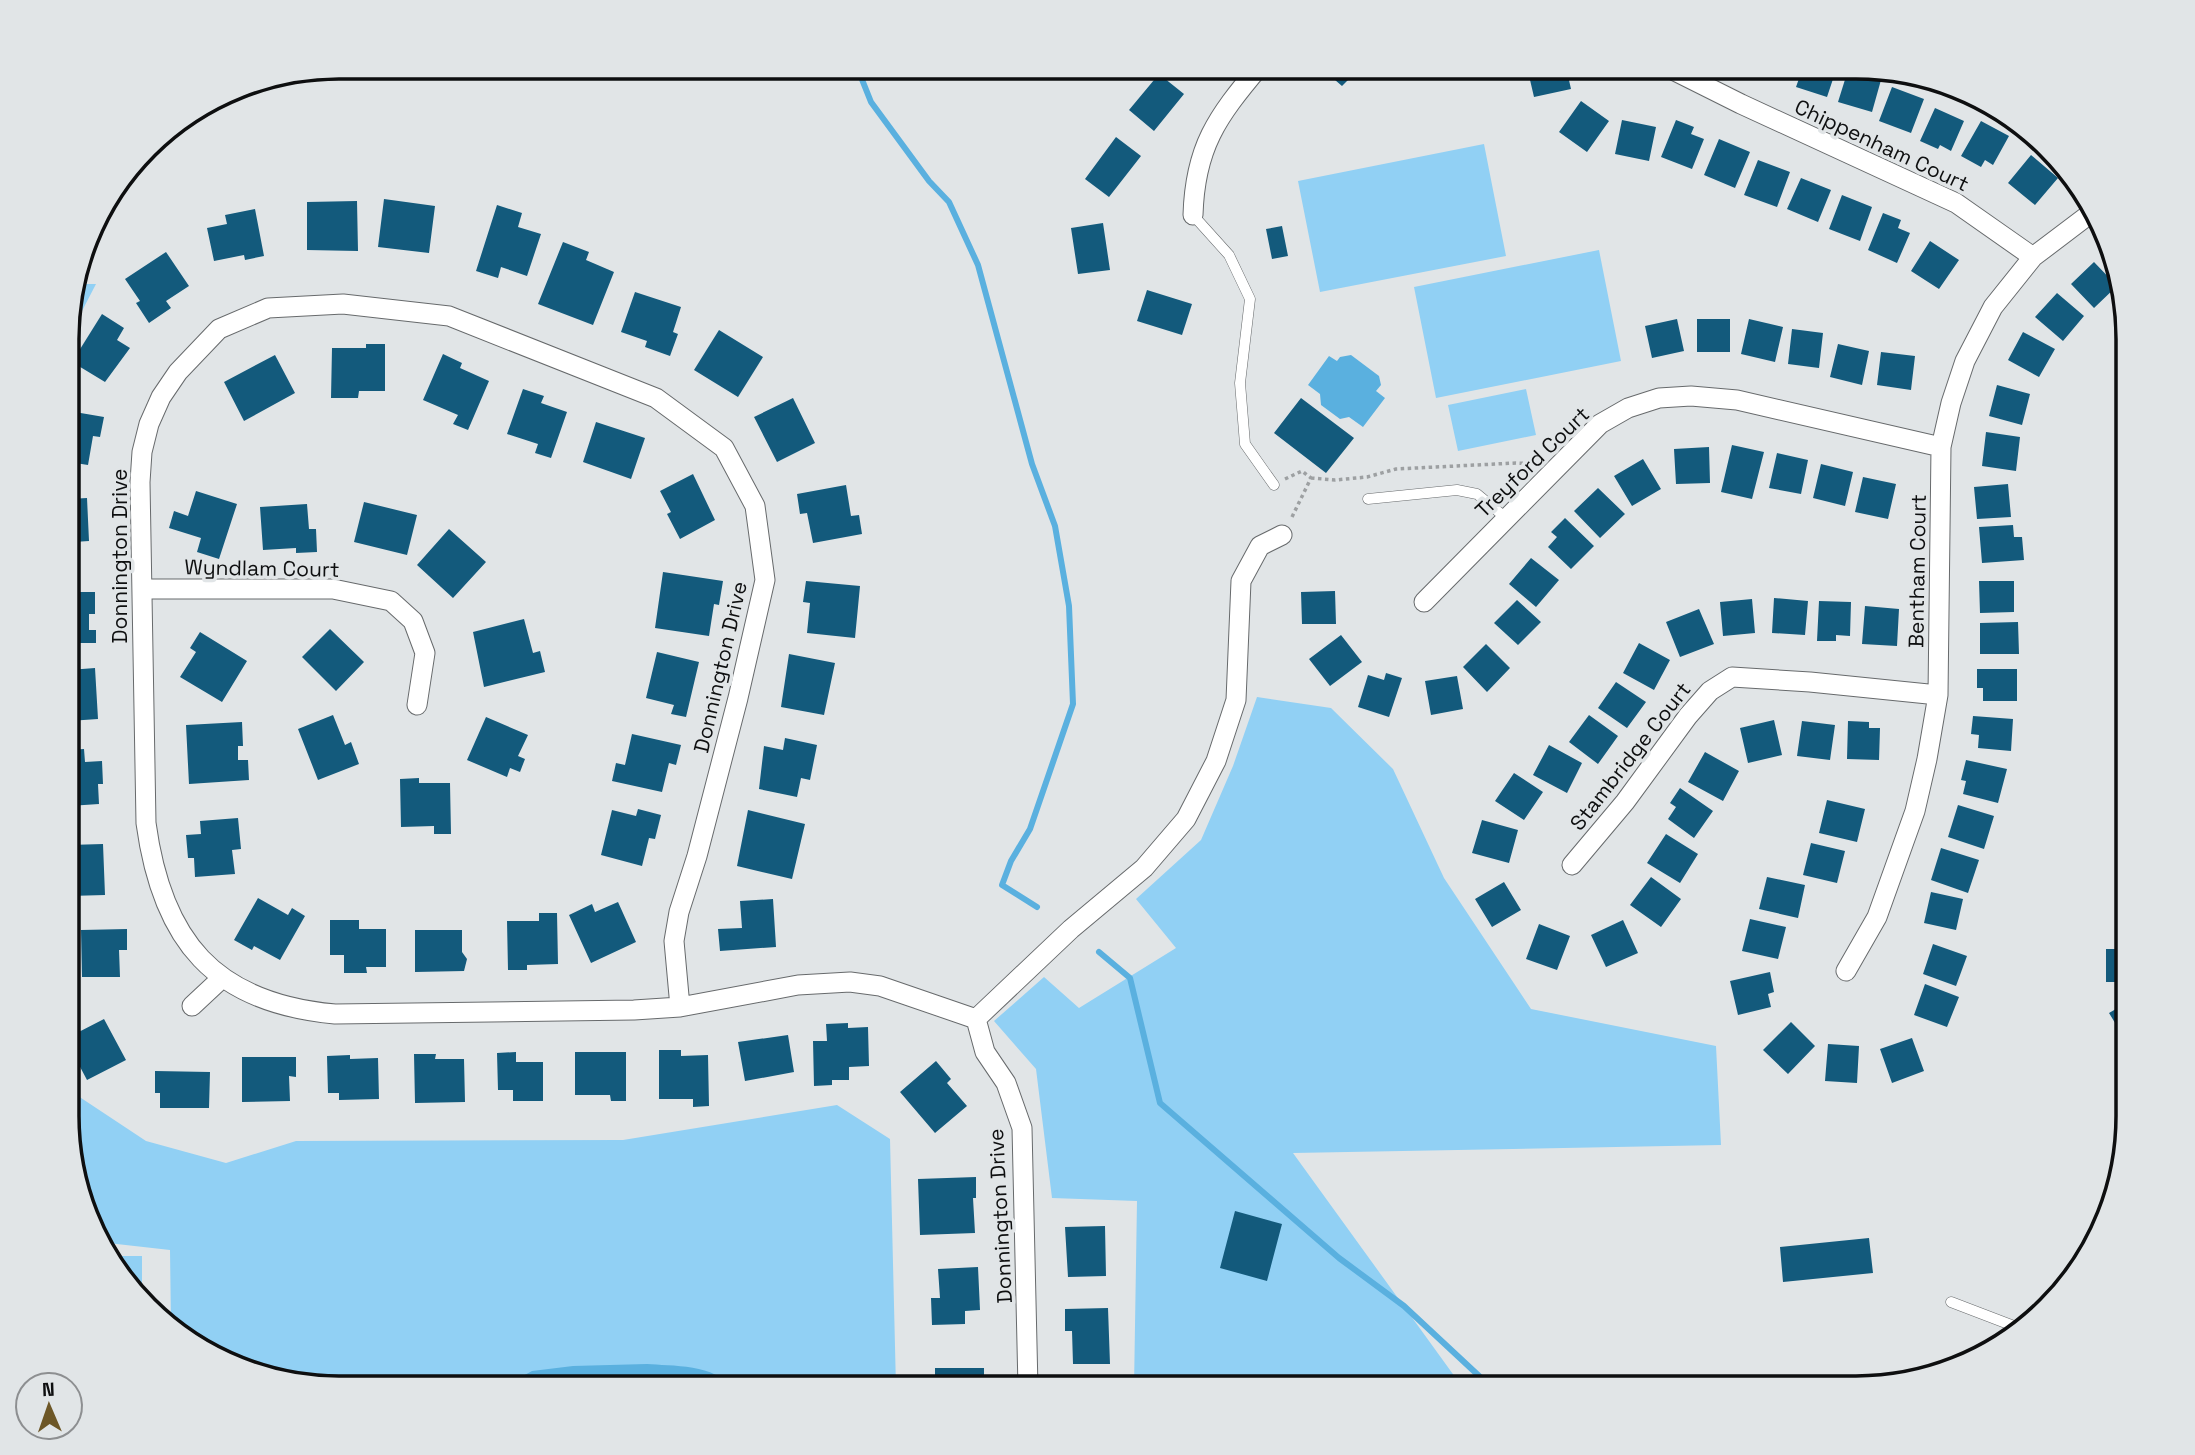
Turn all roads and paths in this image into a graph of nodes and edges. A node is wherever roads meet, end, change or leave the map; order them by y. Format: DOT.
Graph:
graph roads {
  1 [pos="1248,79"];
  2 [pos="1692,79"];
  3 [pos="1193,215"];
  4 [pos="2086,217"];
  5 [pos="2033,257"];
  6 [pos="1941,447"];
  7 [pos="1542,458"];
  8 [pos="1311,478"];
  9 [pos="1274,485"];
  10 [pos="1368,499"];
  11 [pos="1506,518"];
  12 [pos="1282,535"];
  13 [pos="142,589"];
  14 [pos="1424,603"];
  15 [pos="1938,695"];
  16 [pos="416,705"];
  17 [pos="1572,865"];
  18 [pos="1846,971"];
  19 [pos="222,978"];
  20 [pos="192,1006"];
  21 [pos="680,1007"];
  22 [pos="976,1019"];
  23 [pos="1951,1302"];
  24 [pos="2012,1325"];
  25 [pos="1028,1376"];
  1 -- 3 [label="street"];
  2 -- 5 [label="street, Chippenham Court"];
  3 -- 9 [label="lane"];
  4 -- 5 [label="street, Bentham Court"];
  5 -- 6 [label="street, Bentham Court"];
  6 -- 11 [label="street, Treyford Court"];
  6 -- 15 [label="street, Bentham Court"];
  7 -- 8 [label="path"];
  8 -- 9 [label="path"];
  8 -- 12 [label="path"];
  10 -- 11 [label="lane"];
  11 -- 14 [label="street, Treyford Court"];
  12 -- 22 [label="street"];
  13 -- 16 [label="street, Wyndlam Court"];
  13 -- 19 [label="street, Donnington Drive"];
  13 -- 21 [label="street, Donnington Drive"];
  15 -- 17 [label="street, Stambridge Court"];
  15 -- 18 [label="street, Bentham Court"];
  19 -- 20 [label="street"];
  19 -- 21 [label="street, Donnington Drive"];
  21 -- 22 [label="street, Donnington Drive"];
  22 -- 25 [label="street, Donnington Drive"];
  23 -- 24 [label="lane"];
}
